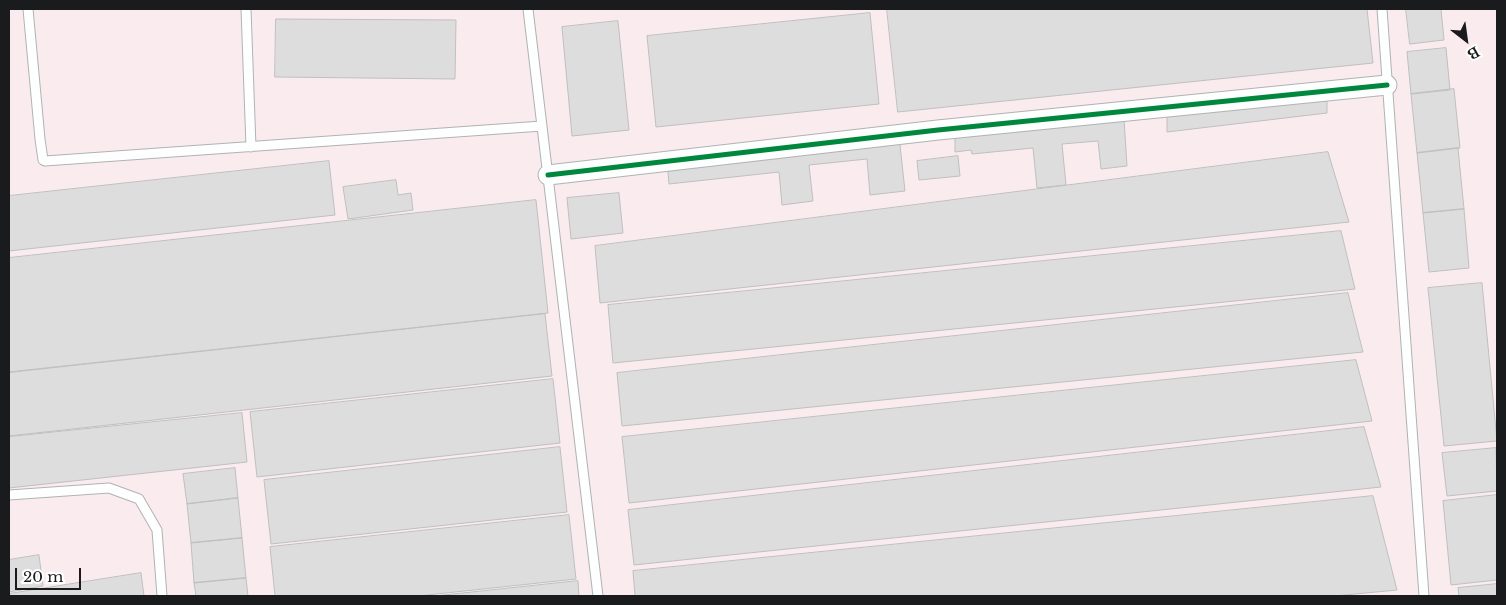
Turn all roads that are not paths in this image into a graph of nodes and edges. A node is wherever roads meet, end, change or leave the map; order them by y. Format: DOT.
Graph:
graph roads {
  1 [pos="28,9"];
  2 [pos="246,9"];
  3 [pos="528,9"];
  4 [pos="1382,9"];
  5 [pos="1387,85"];
  6 [pos="542,126"];
  7 [pos="252,147"];
  8 [pos="548,175"];
  9 [pos="9,495"];
  10 [pos="162,596"];
  11 [pos="598,596"];
  12 [pos="1424,596"];
  1 -- 7 [label="lane"];
  2 -- 7 [label="lane"];
  3 -- 6 [label="lane"];
  4 -- 5 [label="lane"];
  5 -- 8 [label="street"];
  5 -- 12 [label="lane"];
  6 -- 7 [label="lane"];
  6 -- 8 [label="lane"];
  8 -- 11 [label="lane"];
  9 -- 10 [label="lane"];
}
